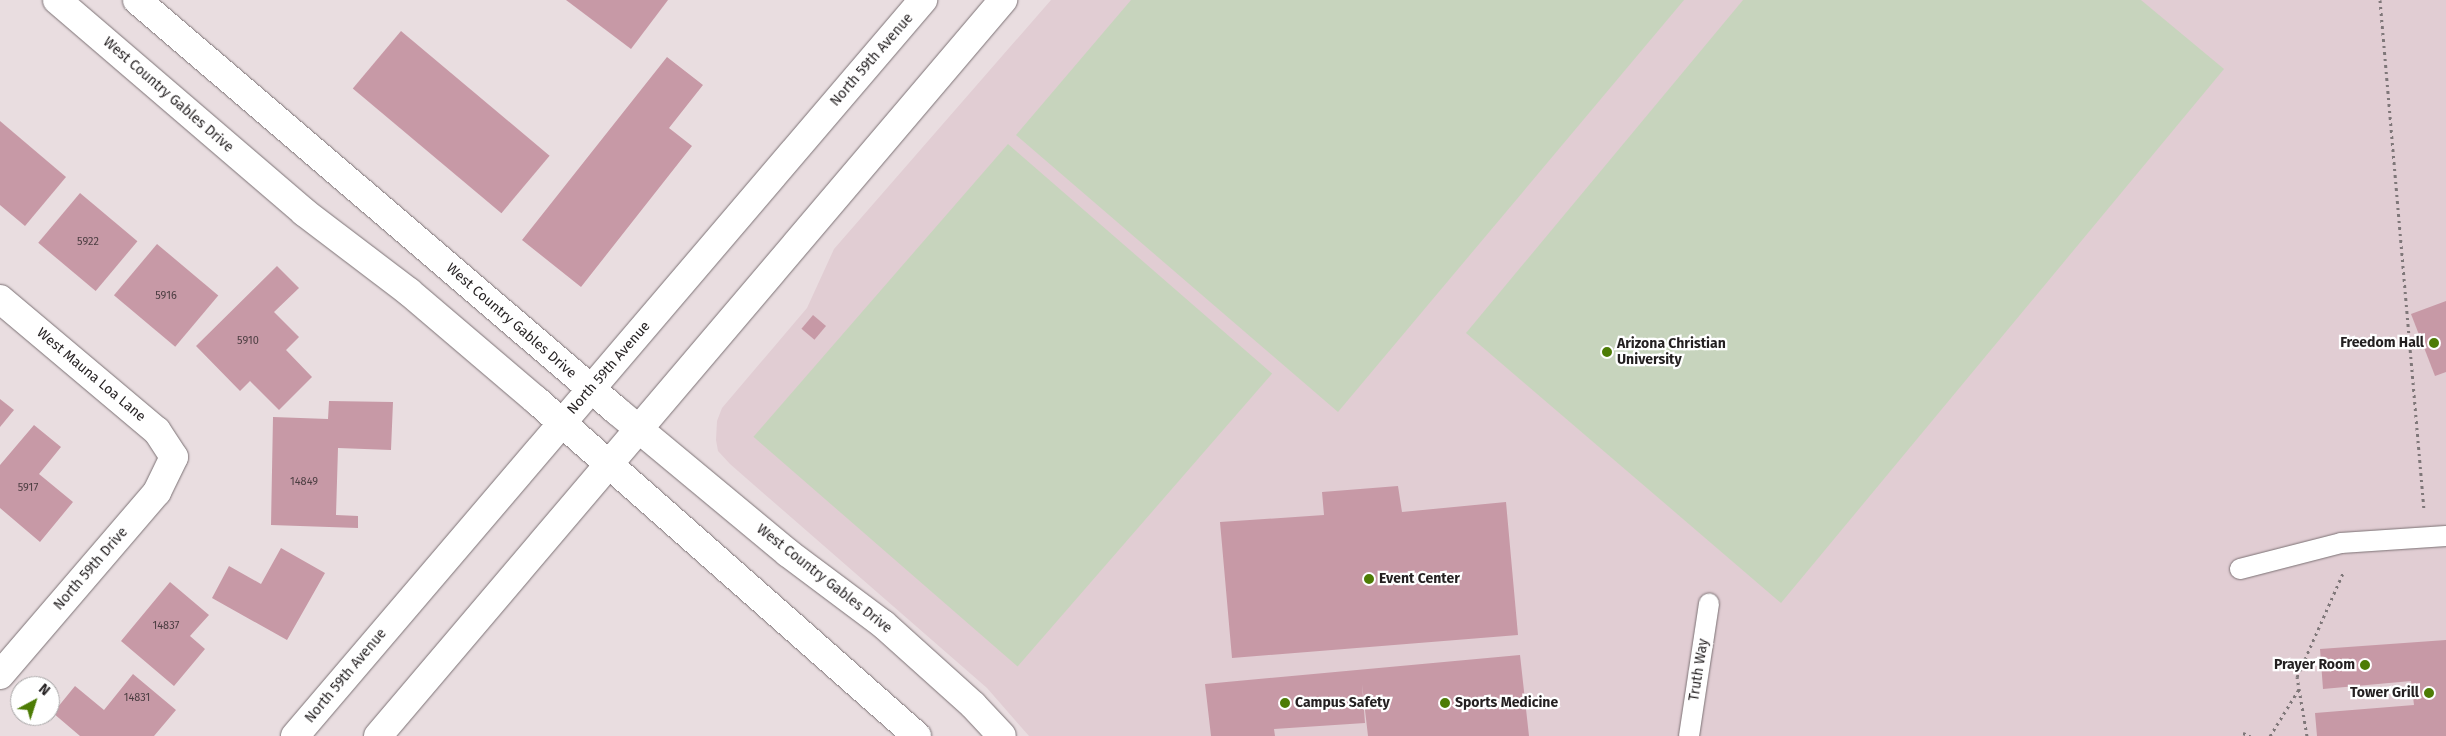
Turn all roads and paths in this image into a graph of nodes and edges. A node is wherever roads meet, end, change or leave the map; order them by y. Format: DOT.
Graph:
graph roads {
  1 [pos="57,0"];
  2 [pos="136,0"];
  3 [pos="923,0"];
  4 [pos="1003,0"];
  5 [pos="2380,0"];
  6 [pos="0,299"];
  7 [pos="592,390"];
  8 [pos="562,422"];
  9 [pos="640,430"];
  10 [pos="174,457"];
  11 [pos="611,464"];
  12 [pos="2425,519"];
  13 [pos="2446,536"];
  14 [pos="2349,561"];
  15 [pos="2240,568"];
  16 [pos="1709,604"];
  17 [pos="0,675"];
  18 [pos="2299,689"];
  19 [pos="2244,732"];
  20 [pos="294,736"];
  21 [pos="378,736"];
  22 [pos="918,736"];
  23 [pos="1002,736"];
  24 [pos="1689,736"];
  25 [pos="2250,736"];
  26 [pos="2270,736"];
  27 [pos="2307,736"];
  1 -- 8 [label="street, West Country Gables Drive"];
  2 -- 7 [label="street, West Country Gables Drive"];
  3 -- 7 [label="street, North 59th Avenue"];
  4 -- 9 [label="street"];
  5 -- 12 [label="path"];
  6 -- 10 [label="street, West Mauna Loa Lane"];
  7 -- 8 [label="street, North 59th Avenue"];
  7 -- 9 [label="street, West Country Gables Drive"];
  8 -- 11 [label="street, West Country Gables Drive"];
  8 -- 20 [label="street, North 59th Avenue"];
  9 -- 11 [label="street"];
  9 -- 23 [label="street, West Country Gables Drive"];
  10 -- 17 [label="street, North 59th Drive"];
  11 -- 21 [label="street"];
  11 -- 22 [label="street, West Country Gables Drive"];
  13 -- 15 [label="lane"];
  14 -- 18 [label="path"];
  16 -- 24 [label="lane, Truth Way"];
  18 -- 26 [label="path"];
  18 -- 27 [label="path"];
  19 -- 25 [label="path"];
}
